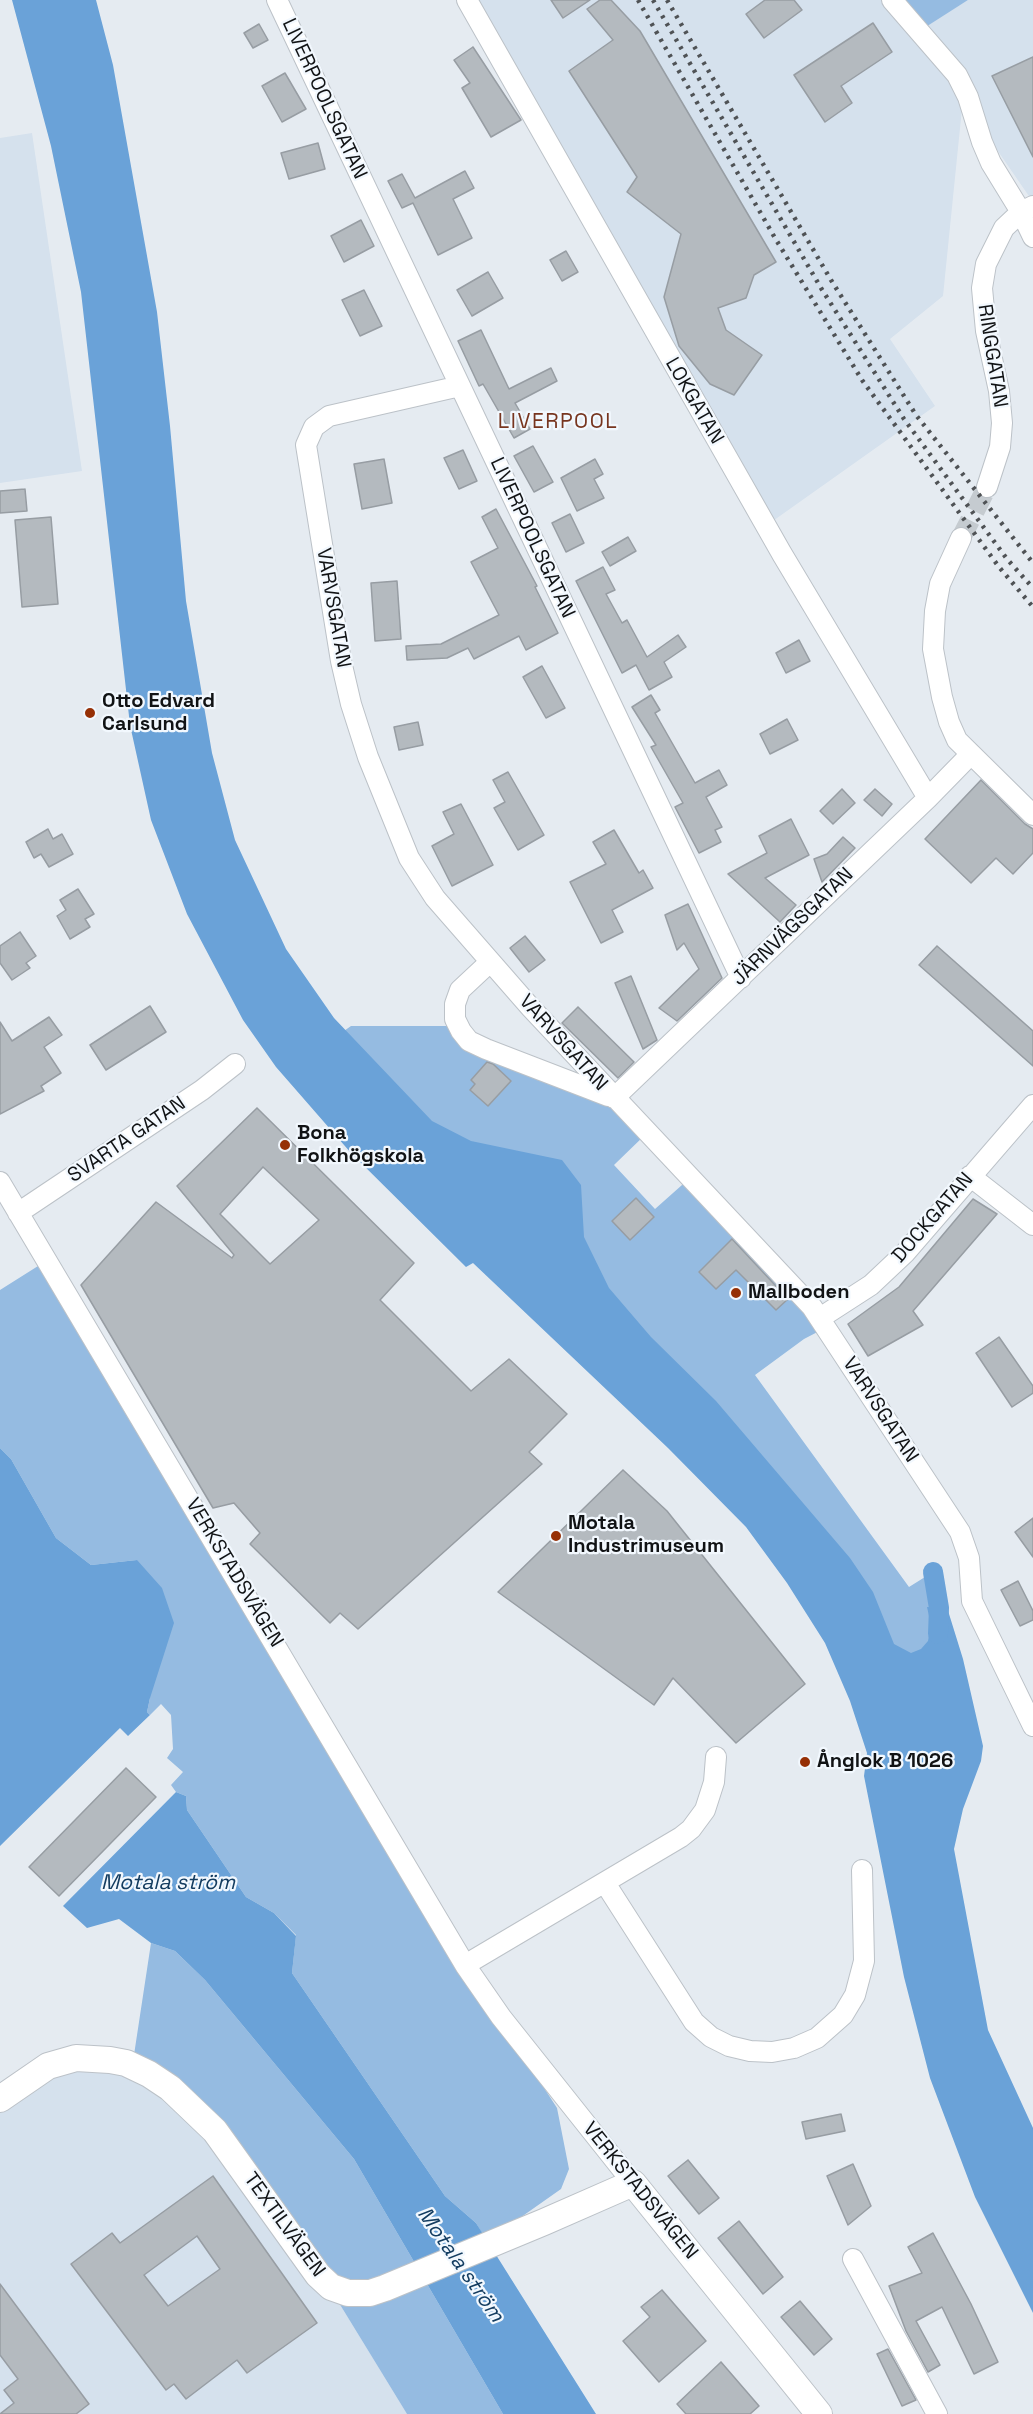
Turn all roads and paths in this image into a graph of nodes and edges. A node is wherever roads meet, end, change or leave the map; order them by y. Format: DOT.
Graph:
graph roads {
  1 [pos="277,0"];
  2 [pos="467,0"];
  3 [pos="892,0"];
  4 [pos="1027,209"];
  5 [pos="1033,237"];
  6 [pos="460,386"];
  7 [pos="987,487"];
  8 [pos="961,538"];
  9 [pos="971,754"];
  10 [pos="928,798"];
  11 [pos="1033,815"];
  12 [pos="490,962"];
  13 [pos="741,978"];
  14 [pos="235,1064"];
  15 [pos="614,1098"];
  16 [pos="1033,1105"];
  17 [pos="970,1176"];
  18 [pos="0,1182"];
  19 [pos="18,1214"];
  20 [pos="1033,1226"];
  21 [pos="820,1318"];
  22 [pos="1033,1726"];
  23 [pos="716,1757"];
  24 [pos="862,1870"];
  25 [pos="605,1882"];
  26 [pos="465,1965"];
  27 [pos="0,2099"];
  28 [pos="633,2183"];
  29 [pos="853,2259"];
  30 [pos="819,2414"];
  31 [pos="937,2414"];
  1 -- 6 [label="street, LIVERPOOLSGATAN"];
  2 -- 10 [label="street, LOKGATAN"];
  3 -- 4 [label="street"];
  4 -- 5 [label="street"];
  4 -- 7 [label="street, RINGGATAN"];
  6 -- 12 [label="street, VARVSGATAN"];
  6 -- 13 [label="street, LIVERPOOLSGATAN"];
  8 -- 9 [label="street"];
  9 -- 10 [label="street, JÄRNVÄGSGATAN"];
  9 -- 11 [label="street"];
  10 -- 13 [label="street, JÄRNVÄGSGATAN"];
  12 -- 15 [label="street, VARVSGATAN"];
  12 -- 15 [label="street"];
  13 -- 15 [label="street, JÄRNVÄGSGATAN"];
  14 -- 19 [label="street, SVARTA GATAN"];
  15 -- 21 [label="street, VARVSGATAN"];
  16 -- 17 [label="street, DOCKGATAN"];
  17 -- 20 [label="street"];
  17 -- 21 [label="street, DOCKGATAN"];
  18 -- 19 [label="street, VERKSTADSVÄGEN"];
  19 -- 26 [label="street, VERKSTADSVÄGEN"];
  21 -- 22 [label="street, VARVSGATAN"];
  23 -- 25 [label="street"];
  24 -- 25 [label="street"];
  25 -- 26 [label="street"];
  26 -- 28 [label="street, VERKSTADSVÄGEN"];
  27 -- 28 [label="street, TEXTILVÄGEN"];
  28 -- 30 [label="street, VERKSTADSVÄGEN"];
  29 -- 31 [label="street"];
}
